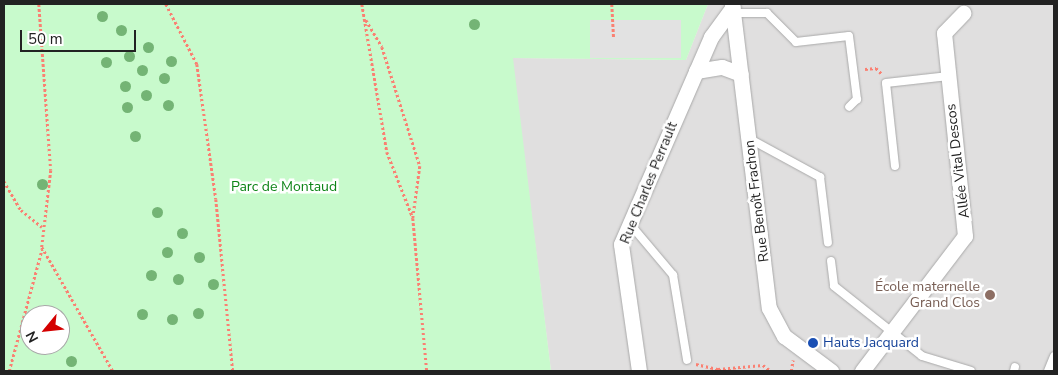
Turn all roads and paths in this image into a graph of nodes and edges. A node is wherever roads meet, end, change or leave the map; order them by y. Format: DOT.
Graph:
graph roads {
  1 [pos="39,4"];
  2 [pos="166,4"];
  3 [pos="362,4"];
  4 [pos="612,4"];
  5 [pos="733,8"];
  6 [pos="963,14"];
  7 [pos="366,20"];
  8 [pos="614,38"];
  9 [pos="854,70"];
  10 [pos="696,71"];
  11 [pos="740,74"];
  12 [pos="949,76"];
  13 [pos="886,83"];
  14 [pos="850,107"];
  15 [pos="750,139"];
  16 [pos="896,166"];
  17 [pos="4,181"];
  18 [pos="413,218"];
  19 [pos="630,224"];
  20 [pos="42,227"];
  21 [pos="828,243"];
  22 [pos="42,247"];
  23 [pos="830,261"];
  24 [pos="892,332"];
  25 [pos="1054,356"];
  26 [pos="793,358"];
  27 [pos="689,362"];
  28 [pos="9,371"];
  29 [pos="113,371"];
  30 [pos="233,371"];
  31 [pos="427,371"];
  32 [pos="640,371"];
  33 [pos="770,371"];
  34 [pos="792,371"];
  35 [pos="831,371"];
  36 [pos="862,371"];
  37 [pos="970,371"];
  38 [pos="1048,371"];
  1 -- 20 [label="path"];
  2 -- 30 [label="path"];
  3 -- 7 [label="path"];
  4 -- 8 [label="path"];
  5 -- 9 [label="lane"];
  5 -- 10 [label="street, Rue Charles Perrault"];
  5 -- 11 [label="street, Rue Benoît Frachon"];
  6 -- 12 [label="street, Allée Vital Descos"];
  7 -- 18 [label="path"];
  7 -- 18 [label="path"];
  9 -- 13 [label="path"];
  9 -- 14 [label="lane"];
  10 -- 11 [label="street"];
  10 -- 19 [label="street, Rue Charles Perrault"];
  11 -- 15 [label="street, Rue Benoît Frachon"];
  12 -- 13 [label="lane"];
  12 -- 24 [label="street, Allée Vital Descos"];
  13 -- 16 [label="lane"];
  15 -- 21 [label="lane"];
  15 -- 35 [label="street, Rue Benoît Frachon"];
  17 -- 20 [label="path"];
  18 -- 31 [label="path"];
  19 -- 27 [label="lane"];
  19 -- 32 [label="street, Rue Charles Perrault"];
  20 -- 22 [label="path"];
  22 -- 28 [label="path"];
  22 -- 29 [label="path"];
  23 -- 24 [label="lane"];
  24 -- 36 [label="street, Allée Vital Descos"];
  24 -- 37 [label="lane"];
  25 -- 38 [label="lane"];
  26 -- 34 [label="path"];
  27 -- 33 [label="path"];
}
